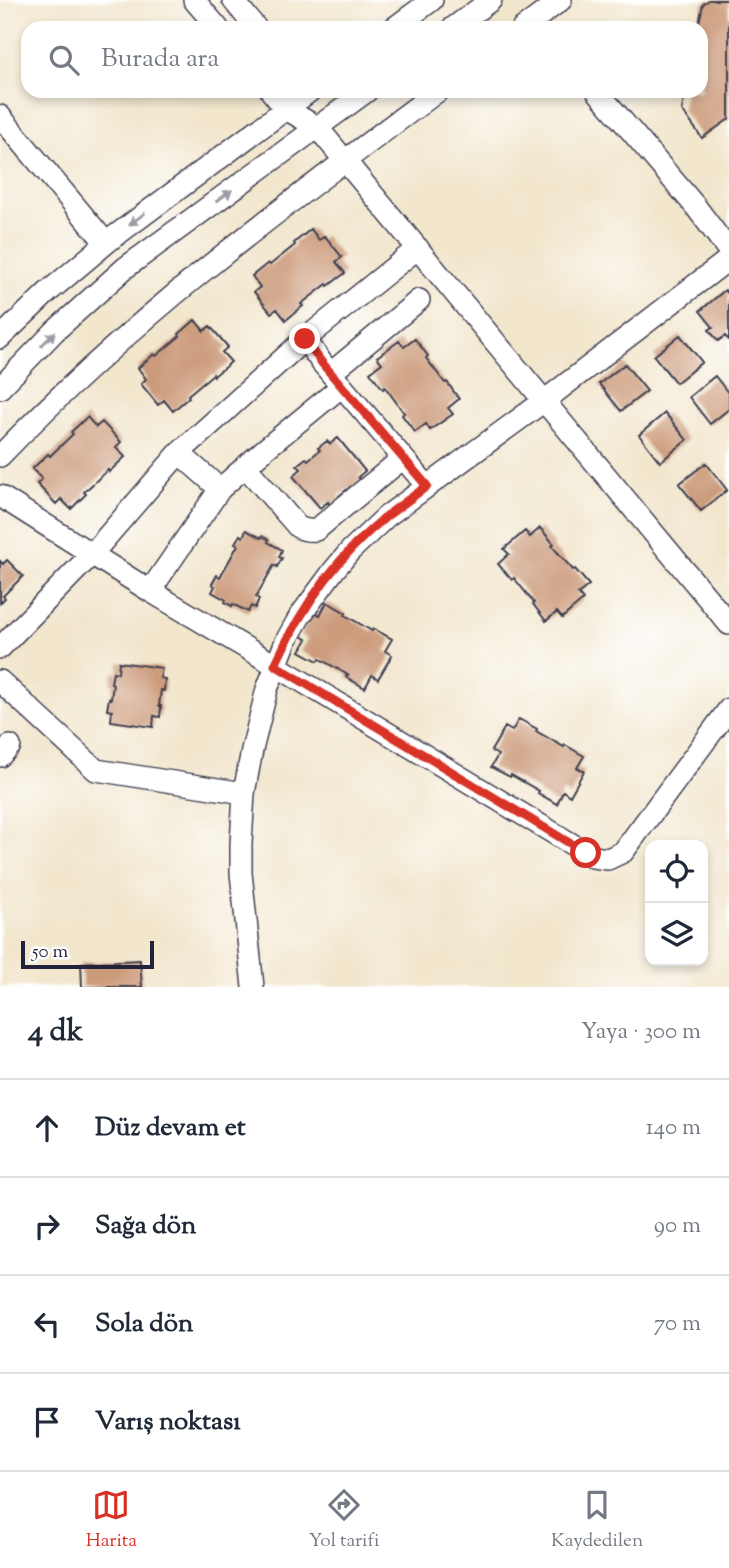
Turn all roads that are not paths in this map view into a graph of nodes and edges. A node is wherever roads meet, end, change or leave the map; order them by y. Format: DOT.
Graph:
graph roads {
  1 [pos="194,0"];
  2 [pos="233,0"];
  3 [pos="432,0"];
  4 [pos="491,0"];
  5 [pos="561,0"];
  6 [pos="212,21"];
  7 [pos="250,21"];
  8 [pos="404,21"];
  9 [pos="462,21"];
  10 [pos="538,21"];
  11 [pos="277,98"];
  12 [pos="300,98"];
  13 [pos="310,98"];
  14 [pos="357,98"];
  15 [pos="429,98"];
  16 [pos="603,98"];
  17 [pos="286,109"];
  18 [pos="0,116"];
  19 [pos="317,127"];
  20 [pos="345,160"];
  21 [pos="106,243"];
  22 [pos="418,248"];
  23 [pos="729,251"];
  24 [pos="729,259"];
  25 [pos="419,300"];
  26 [pos="0,338"];
  27 [pos="305,339"];
  28 [pos="337,380"];
  29 [pos="0,388"];
  30 [pos="544,401"];
  31 [pos="179,453"];
  32 [pos="0,456"];
  33 [pos="403,458"];
  34 [pos="245,466"];
  35 [pos="427,486"];
  36 [pos="220,489"];
  37 [pos="0,496"];
  38 [pos="92,554"];
  39 [pos="150,591"];
  40 [pos="729,624"];
  41 [pos="0,648"];
  42 [pos="275,665"];
  43 [pos="0,681"];
  44 [pos="729,709"];
  45 [pos="244,793"];
  46 [pos="253,987"];
  1 -- 6 [label="street"];
  2 -- 7 [label="street"];
  3 -- 8 [label="street"];
  4 -- 9 [label="street"];
  5 -- 10 [label="street"];
  11 -- 17 [label="street"];
  12 -- 17 [label="street"];
  13 -- 19 [label="street"];
  14 -- 19 [label="street"];
  15 -- 20 [label="street"];
  16 -- 23 [label="street"];
  17 -- 19 [label="street"];
  17 -- 21 [label="street, one-way"];
  18 -- 21 [label="street"];
  19 -- 20 [label="street"];
  29 -- 19 [label="street, one-way"];
  20 -- 22 [label="street"];
  20 -- 32 [label="street"];
  21 -- 26 [label="street"];
  22 -- 27 [label="street"];
  22 -- 30 [label="street"];
  24 -- 30 [label="street"];
  25 -- 28 [label="street"];
  27 -- 28 [label="street"];
  27 -- 31 [label="street"];
  28 -- 33 [label="street"];
  28 -- 34 [label="street"];
  30 -- 35 [label="street"];
  30 -- 40 [label="street"];
  31 -- 36 [label="street"];
  31 -- 38 [label="street"];
  33 -- 34 [label="street"];
  33 -- 35 [label="street"];
  34 -- 36 [label="street"];
  35 -- 42 [label="street"];
  36 -- 39 [label="street"];
  37 -- 38 [label="street"];
  38 -- 39 [label="street"];
  38 -- 41 [label="street"];
  39 -- 42 [label="street"];
  42 -- 44 [label="street"];
  42 -- 45 [label="street"];
  43 -- 45 [label="street"];
  45 -- 46 [label="street"];
}
